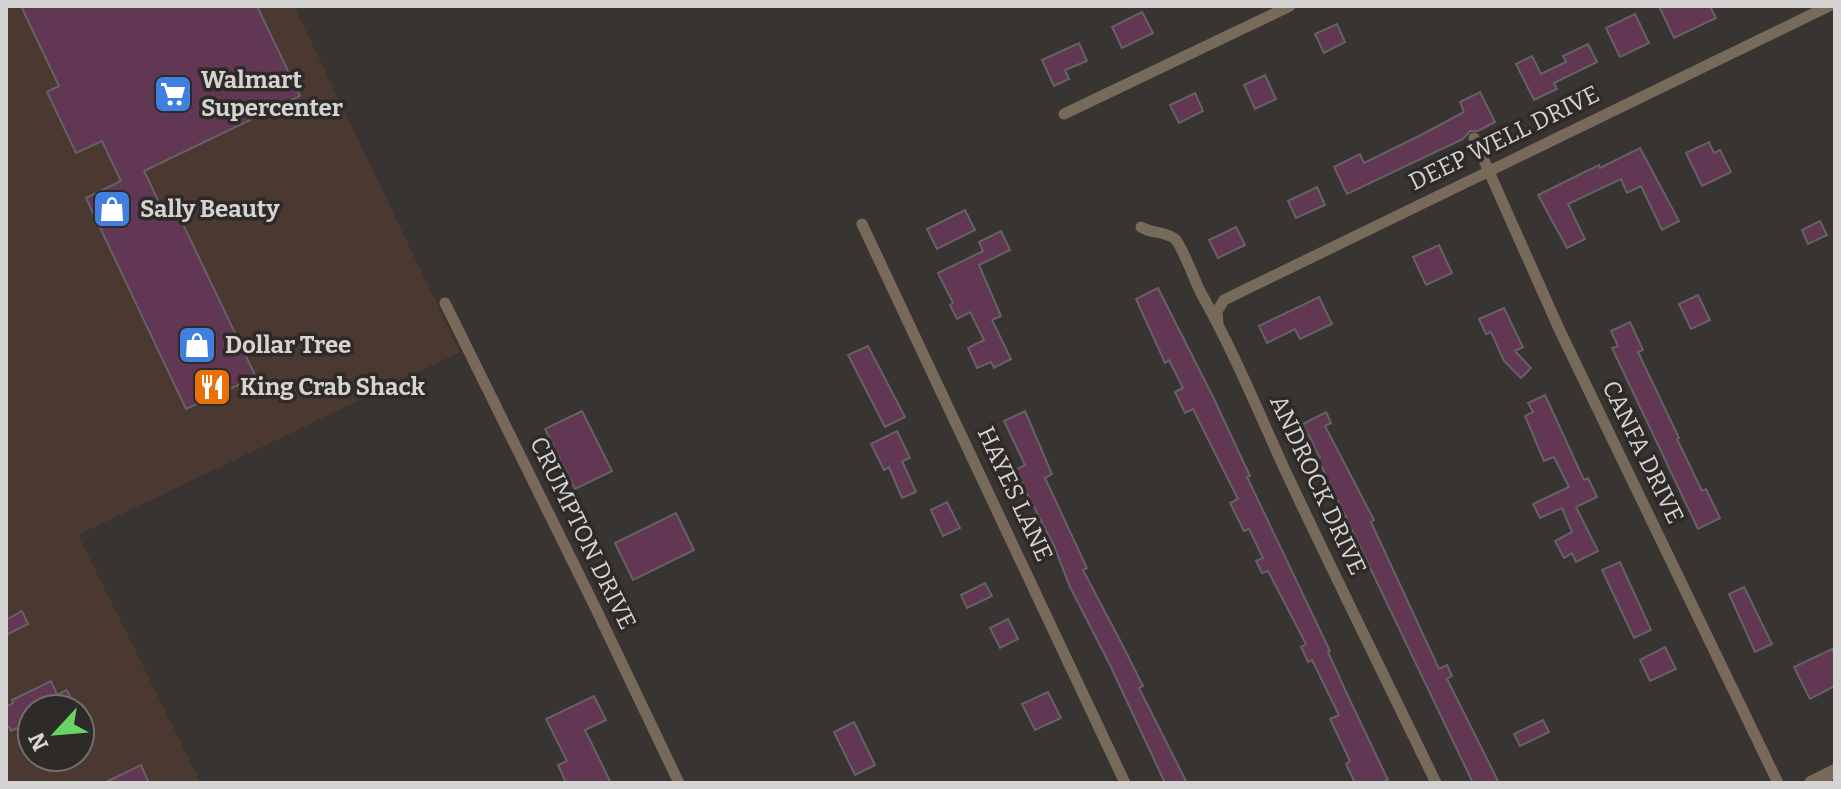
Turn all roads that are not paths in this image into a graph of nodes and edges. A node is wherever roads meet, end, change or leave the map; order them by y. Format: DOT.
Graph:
graph roads {
  1 [pos="1290,6"];
  2 [pos="1829,6"];
  3 [pos="1064,114"];
  4 [pos="1474,138"];
  5 [pos="1487,170"];
  6 [pos="862,224"];
  7 [pos="1141,227"];
  8 [pos="445,303"];
  9 [pos="1218,324"];
  10 [pos="1835,771"];
  11 [pos="679,783"];
  12 [pos="1125,783"];
  13 [pos="1436,783"];
  14 [pos="1778,783"];
  15 [pos="1811,783"];
  1 -- 3 [label="street"];
  2 -- 5 [label="street, DEEP WELL DRIVE"];
  4 -- 5 [label="street, CANFA DRIVE"];
  5 -- 9 [label="street, DEEP WELL DRIVE"];
  5 -- 14 [label="street, CANFA DRIVE"];
  6 -- 12 [label="street, HAYES LANE"];
  7 -- 9 [label="street, ANDROCK DRIVE"];
  8 -- 11 [label="street, CRUMPTON DRIVE"];
  9 -- 13 [label="street, ANDROCK DRIVE"];
  10 -- 15 [label="street"];
}
